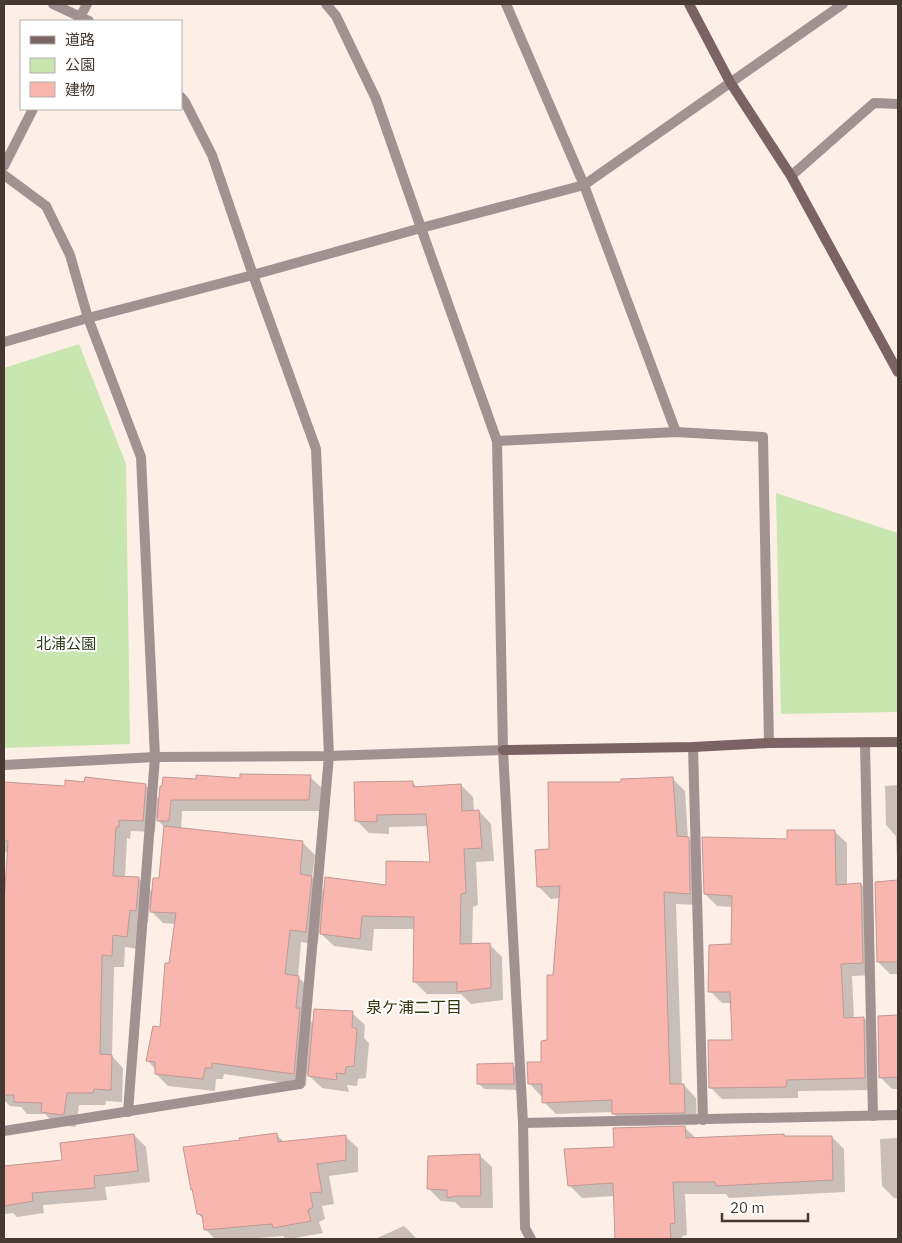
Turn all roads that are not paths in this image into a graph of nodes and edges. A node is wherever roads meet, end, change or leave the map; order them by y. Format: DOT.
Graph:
graph roads {
  1 [pos="53,4"];
  2 [pos="88,4"];
  3 [pos="326,4"];
  4 [pos="506,4"];
  5 [pos="689,4"];
  6 [pos="843,4"];
  7 [pos="83,20"];
  8 [pos="730,82"];
  9 [pos="182,98"];
  10 [pos="898,104"];
  11 [pos="32,110"];
  12 [pos="4,166"];
  13 [pos="4,175"];
  14 [pos="791,176"];
  15 [pos="584,185"];
  16 [pos="421,228"];
  17 [pos="253,275"];
  18 [pos="88,318"];
  19 [pos="4,342"];
  20 [pos="898,372"];
  21 [pos="676,432"];
  22 [pos="496,441"];
  23 [pos="898,742"];
  24 [pos="770,743"];
  25 [pos="865,743"];
  26 [pos="693,747"];
  27 [pos="504,750"];
  28 [pos="329,756"];
  29 [pos="155,757"];
  30 [pos="4,765"];
  31 [pos="128,1112"];
  32 [pos="898,1115"];
  33 [pos="873,1116"];
  34 [pos="703,1120"];
  35 [pos="523,1123"];
  36 [pos="4,1131"];
  37 [pos="531,1239"];
  1 -- 7 [label="street"];
  2 -- 7 [label="street"];
  3 -- 16 [label="street"];
  4 -- 15 [label="street"];
  5 -- 8 [label="street"];
  6 -- 8 [label="street"];
  8 -- 14 [label="street"];
  8 -- 15 [label="street"];
  9 -- 17 [label="street"];
  10 -- 14 [label="street"];
  11 -- 12 [label="street"];
  13 -- 18 [label="street"];
  14 -- 20 [label="street"];
  15 -- 16 [label="street"];
  15 -- 21 [label="street"];
  16 -- 17 [label="street"];
  16 -- 22 [label="street"];
  17 -- 18 [label="street"];
  17 -- 28 [label="street"];
  18 -- 19 [label="street"];
  18 -- 29 [label="street"];
  21 -- 22 [label="street"];
  21 -- 24 [label="street"];
  22 -- 27 [label="street"];
  23 -- 25 [label="street"];
  24 -- 25 [label="street"];
  24 -- 26 [label="street"];
  25 -- 33 [label="street"];
  26 -- 27 [label="street"];
  26 -- 34 [label="street"];
  27 -- 28 [label="street"];
  27 -- 35 [label="street"];
  28 -- 29 [label="street"];
  28 -- 31 [label="street"];
  29 -- 30 [label="street"];
  29 -- 31 [label="street"];
  31 -- 36 [label="street"];
  32 -- 33 [label="street"];
  33 -- 34 [label="street"];
  34 -- 35 [label="street"];
  35 -- 37 [label="street"];
}
